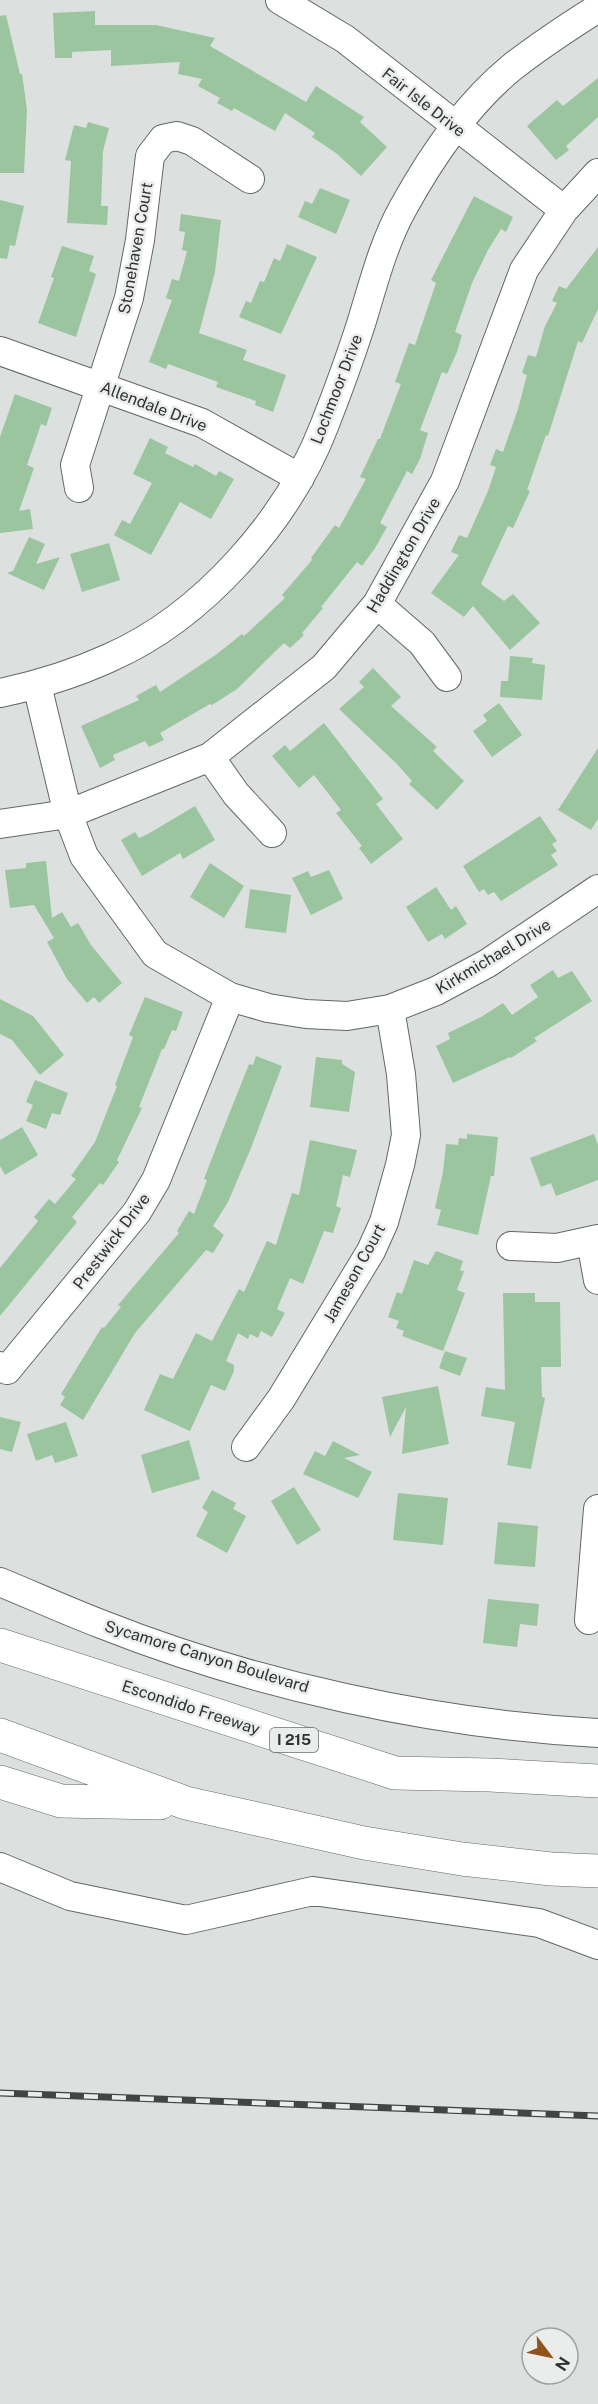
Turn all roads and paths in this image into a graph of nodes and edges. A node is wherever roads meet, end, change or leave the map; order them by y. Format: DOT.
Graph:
graph roads {
  1 [pos="280,0"];
  2 [pos="598,8"];
  3 [pos="455,126"];
  4 [pos="598,173"];
  5 [pos="250,179"];
  6 [pos="564,210"];
  7 [pos="0,351"];
  8 [pos="102,386"];
  9 [pos="300,478"];
  10 [pos="79,488"];
  11 [pos="377,604"];
  12 [pos="447,677"];
  13 [pos="37,685"];
  14 [pos="0,693"];
  15 [pos="210,756"];
  16 [pos="68,814"];
  17 [pos="0,824"];
  18 [pos="272,833"];
  19 [pos="598,889"];
  20 [pos="230,997"];
  21 [pos="390,1009"];
  22 [pos="595,1240"];
  23 [pos="511,1246"];
  24 [pos="598,1280"];
  25 [pos="4,1368"];
  26 [pos="246,1447"];
  27 [pos="598,1509"];
  28 [pos="0,1582"];
  29 [pos="590,1620"];
  30 [pos="0,1645"];
  31 [pos="598,1733"];
  32 [pos="0,1735"];
  33 [pos="598,1781"];
  34 [pos="0,1782"];
  35 [pos="186,1803"];
  36 [pos="0,1867"];
  37 [pos="598,1871"];
  38 [pos="598,1946"];
  1 -- 3 [label="street, Fair Isle Drive"];
  2 -- 3 [label="street, Lochmoor Drive"];
  3 -- 6 [label="street, Fair Isle Drive"];
  3 -- 9 [label="street, Lochmoor Drive"];
  4 -- 6 [label="street, Haddington Drive"];
  5 -- 8 [label="street, Stonehaven Court"];
  6 -- 11 [label="street, Haddington Drive"];
  7 -- 8 [label="street, Allendale Drive"];
  8 -- 9 [label="street, Allendale Drive"];
  8 -- 10 [label="street, Stonehaven Court"];
  9 -- 13 [label="street, Lochmoor Drive"];
  11 -- 12 [label="street"];
  11 -- 15 [label="street, Haddington Drive"];
  13 -- 14 [label="street, Lochmoor Drive"];
  13 -- 16 [label="street, Kirkmichael Drive"];
  15 -- 16 [label="street, Haddington Drive"];
  15 -- 18 [label="street"];
  16 -- 17 [label="street, Haddington Drive"];
  16 -- 20 [label="street, Kirkmichael Drive"];
  19 -- 21 [label="street, Kirkmichael Drive"];
  20 -- 21 [label="street, Kirkmichael Drive"];
  20 -- 25 [label="street, Prestwick Drive"];
  21 -- 26 [label="street, Jameson Court"];
  22 -- 23 [label="street"];
  22 -- 24 [label="street"];
  27 -- 29 [label="street"];
  28 -- 31 [label="street, Sycamore Canyon Boulevard"];
  30 -- 33 [label="highway, Escondido Freeway / I 215"];
  32 -- 35 [label="highway"];
  34 -- 35 [label="highway"];
  35 -- 37 [label="highway"];
  36 -- 38 [label="street"];
}
